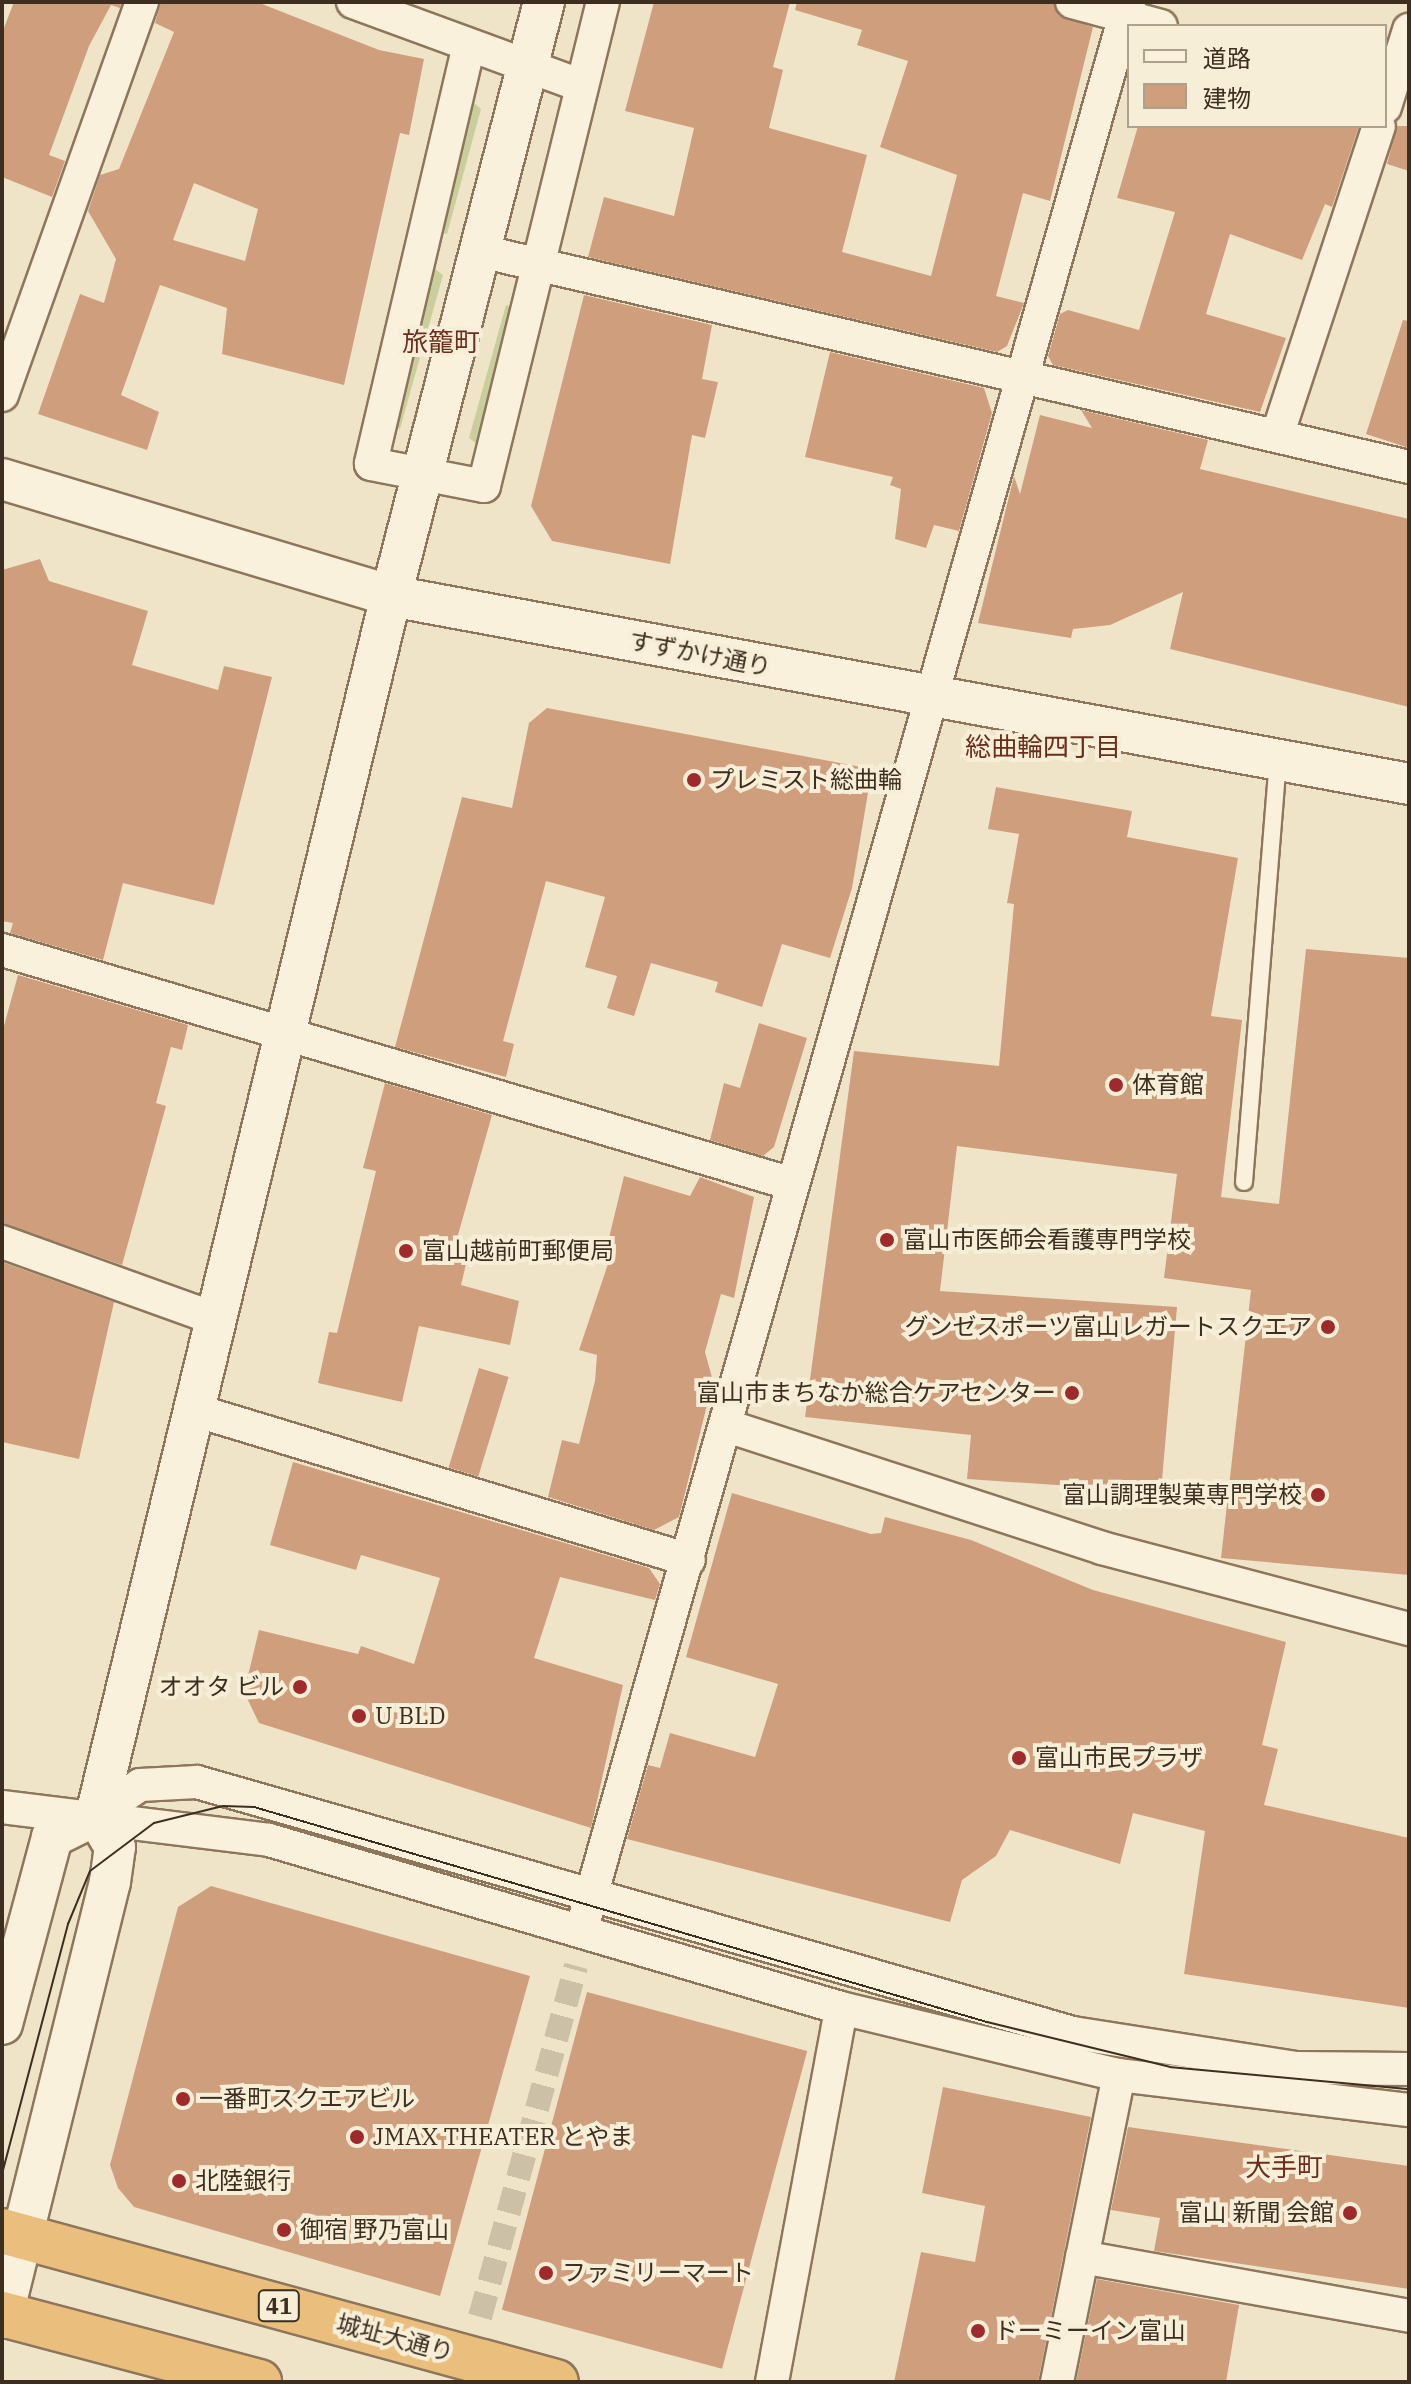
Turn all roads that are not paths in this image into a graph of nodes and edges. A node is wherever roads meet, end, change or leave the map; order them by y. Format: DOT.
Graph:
graph roads {
  1 [pos="142,2"];
  2 [pos="353,2"];
  3 [pos="544,2"];
  4 [pos="603,2"];
  5 [pos="1072,2"];
  6 [pos="1127,9"];
  7 [pos="1157,24"];
  8 [pos="1409,30"];
  9 [pos="469,45"];
  10 [pos="525,64"];
  11 [pos="580,85"];
  12 [pos="1392,94"];
  13 [pos="1378,128"];
  14 [pos="480,251"];
  15 [pos="537,266"];
  16 [pos="1025,382"];
  17 [pos="2,395"];
  18 [pos="1277,436"];
  19 [pos="1409,467"];
  20 [pos="422,478"];
  21 [pos="2,479"];
  22 [pos="391,596"];
  23 [pos="931,698"];
  24 [pos="1279,759"];
  25 [pos="1409,784"];
  26 [pos="2,950"];
  27 [pos="288,1036"];
  28 [pos="1244,1182"];
  29 [pos="789,1183"];
  30 [pos="2,1242"];
  31 [pos="216,1319"];
  32 [pos="194,1410"];
  33 [pos="727,1426"];
  34 [pos="689,1560"];
  35 [pos="1409,1629"];
  36 [pos="2,1807"];
  37 [pos="96,1815"];
  38 [pos="591,1894"];
  39 [pos="582,1928"];
  40 [pos="841,2008"];
  41 [pos="2,2024"];
  42 [pos="1409,2069"];
  43 [pos="1119,2075"];
  44 [pos="1409,2110"];
  45 [pos="14,2234"];
  46 [pos="1082,2257"];
  47 [pos="2,2315"];
  48 [pos="1409,2316"];
  49 [pos="259,2382"];
  50 [pos="556,2382"];
  51 [pos="772,2382"];
  52 [pos="1057,2382"];
  1 -- 17 [label="street"];
  2 -- 9 [label="street"];
  3 -- 10 [label="street"];
  4 -- 11 [label="street"];
  5 -- 6 [label="street"];
  6 -- 7 [label="street"];
  6 -- 16 [label="street"];
  8 -- 12 [label="street"];
  9 -- 10 [label="street"];
  9 -- 20 [label="street"];
  10 -- 11 [label="street"];
  10 -- 14 [label="street"];
  11 -- 15 [label="street"];
  13 -- 18 [label="street"];
  14 -- 15 [label="street"];
  14 -- 20 [label="street"];
  15 -- 16 [label="street"];
  15 -- 20 [label="street"];
  16 -- 18 [label="street"];
  16 -- 23 [label="street"];
  18 -- 19 [label="street"];
  20 -- 22 [label="street"];
  21 -- 22 [label="street, すずかけ通り"];
  22 -- 23 [label="street, すずかけ通り"];
  22 -- 27 [label="street"];
  23 -- 24 [label="street, すずかけ通り"];
  23 -- 29 [label="street"];
  24 -- 25 [label="street, すずかけ通り"];
  24 -- 28 [label="lane"];
  26 -- 27 [label="street"];
  27 -- 29 [label="street"];
  27 -- 31 [label="street"];
  29 -- 33 [label="street"];
  30 -- 31 [label="street"];
  31 -- 32 [label="street"];
  32 -- 34 [label="street"];
  32 -- 37 [label="street"];
  33 -- 34 [label="street"];
  33 -- 35 [label="street"];
  34 -- 38 [label="street"];
  36 -- 37 [label="street"];
  37 -- 38 [label="street"];
  37 -- 39 [label="street"];
  37 -- 41 [label="street"];
  37 -- 45 [label="street"];
  38 -- 39 [label="street"];
  38 -- 42 [label="street"];
  39 -- 40 [label="street"];
  40 -- 43 [label="street"];
  40 -- 51 [label="street"];
  43 -- 44 [label="street"];
  43 -- 46 [label="street"];
  45 -- 47 [label="street"];
  45 -- 50 [label="highway, 城址大通り / 41"];
  46 -- 48 [label="street"];
  46 -- 52 [label="street"];
  47 -- 49 [label="highway"];
}
